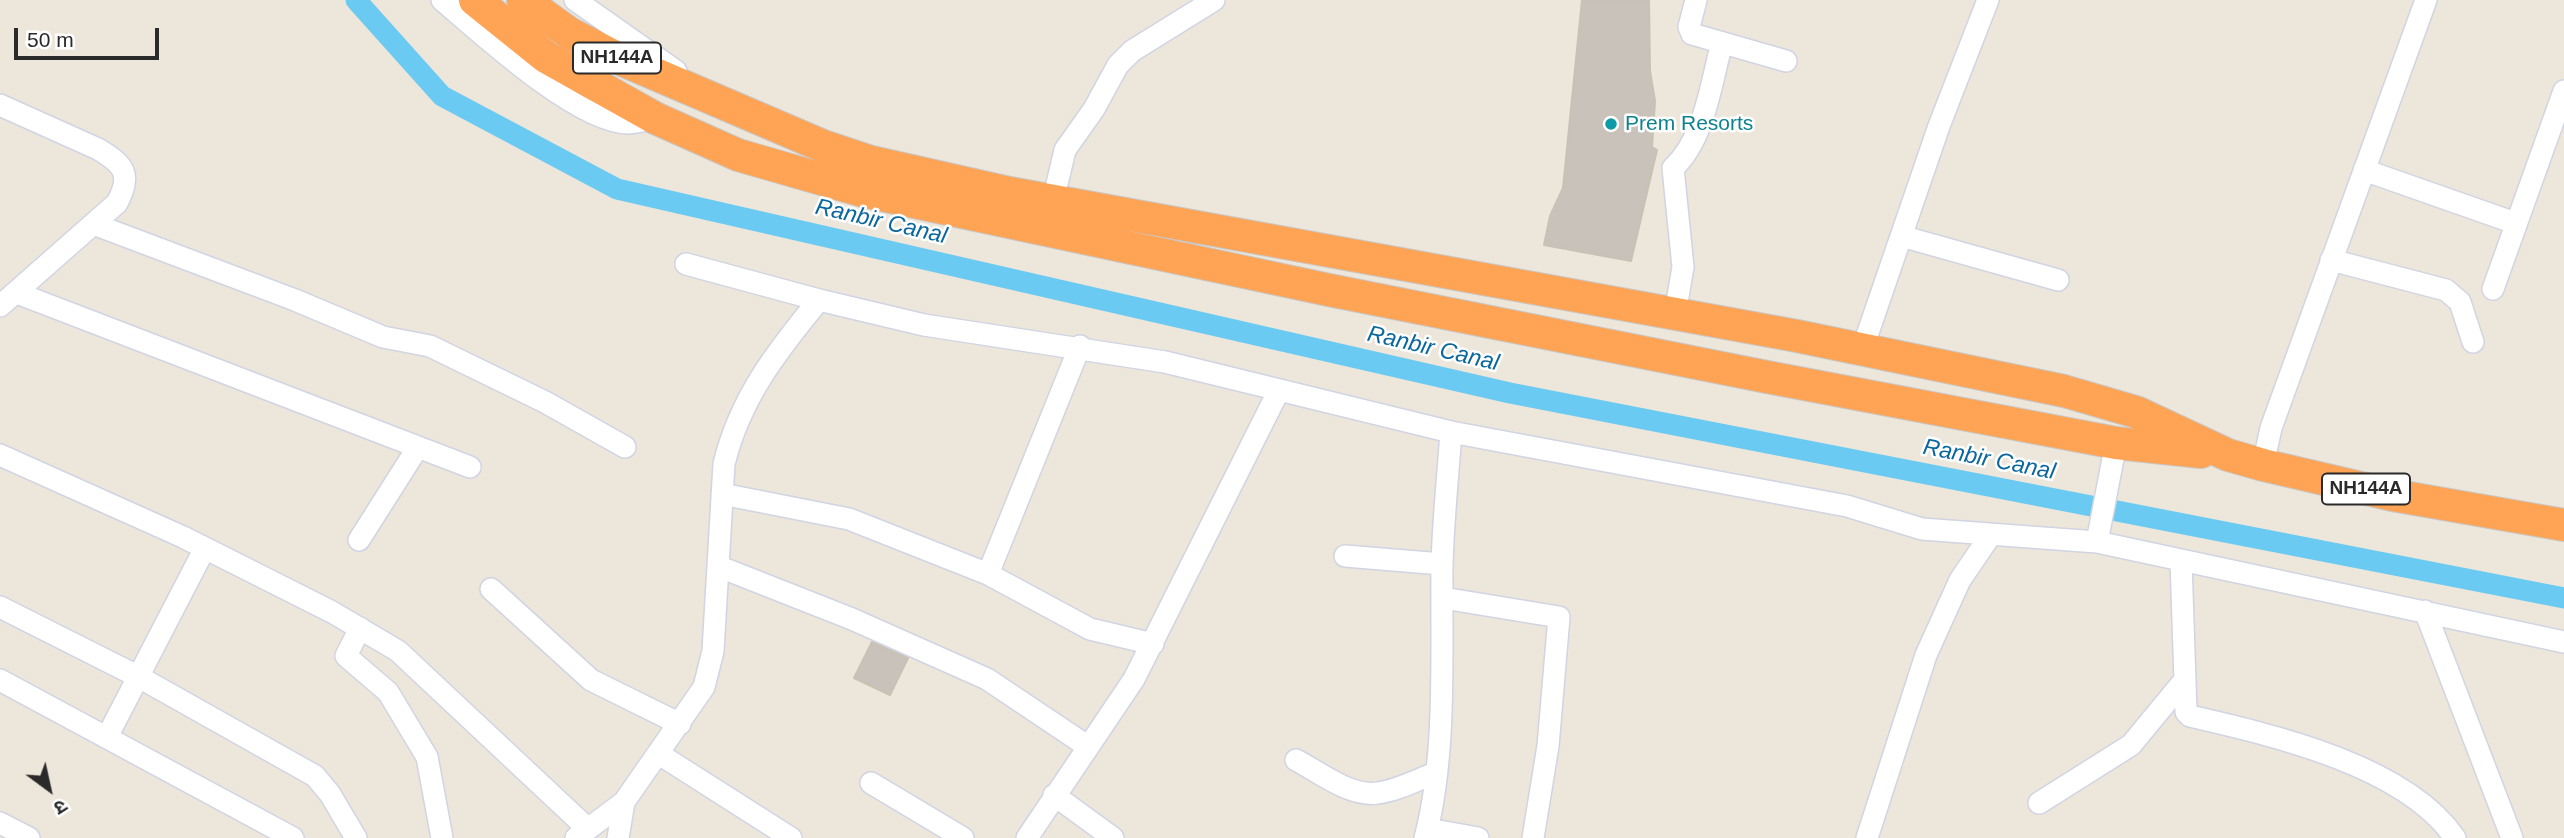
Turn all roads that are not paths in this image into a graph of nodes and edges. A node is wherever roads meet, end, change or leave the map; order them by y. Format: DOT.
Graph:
graph roads {
  1 [pos="442,0"];
  2 [pos="475,0"];
  3 [pos="523,0"];
  4 [pos="575,0"];
  5 [pos="1214,0"];
  6 [pos="1696,0"];
  7 [pos="1988,0"];
  8 [pos="2426,0"];
  9 [pos="1722,43"];
  10 [pos="1786,61"];
  11 [pos="2564,91"];
  12 [pos="719,100"];
  13 [pos="0,105"];
  14 [pos="655,118"];
  15 [pos="2364,170"];
  16 [pos="1053,201"];
  17 [pos="2515,223"];
  18 [pos="96,225"];
  19 [pos="1901,236"];
  20 [pos="2331,260"];
  21 [pos="686,264"];
  22 [pos="2058,280"];
  23 [pos="2493,289"];
  24 [pos="9,299"];
  25 [pos="819,300"];
  26 [pos="1675,314"];
  27 [pos="2473,342"];
  28 [pos="1080,346"];
  29 [pos="1862,350"];
  30 [pos="1278,392"];
  31 [pos="1451,432"];
  32 [pos="2116,443"];
  33 [pos="418,447"];
  34 [pos="625,447"];
  35 [pos="0,455"];
  36 [pos="2228,455"];
  37 [pos="2263,466"];
  38 [pos="470,467"];
  39 [pos="722,494"];
  40 [pos="2564,525"];
  41 [pos="2099,531"];
  42 [pos="1990,536"];
  43 [pos="359,540"];
  44 [pos="205,548"];
  45 [pos="1345,556"];
  46 [pos="2181,561"];
  47 [pos="1442,564"];
  48 [pos="720,567"];
  49 [pos="988,574"];
  50 [pos="491,589"];
  51 [pos="1443,598"];
  52 [pos="0,607"];
  53 [pos="2425,611"];
  54 [pos="360,628"];
  55 [pos="2564,642"];
  56 [pos="1153,644"];
  57 [pos="139,677"];
  58 [pos="0,680"];
  59 [pos="2183,682"];
  60 [pos="680,724"];
  61 [pos="107,737"];
  62 [pos="1087,746"];
  63 [pos="659,754"];
  64 [pos="1296,760"];
  65 [pos="1435,773"];
  66 [pos="871,783"];
  67 [pos="1055,794"];
  68 [pos="624,802"];
  69 [pos="2039,803"];
  70 [pos="0,823"];
  71 [pos="1426,833"];
  72 [pos="582,834"];
  73 [pos="29,838"];
  74 [pos="293,838"];
  75 [pos="356,838"];
  76 [pos="442,838"];
  77 [pos="618,838"];
  78 [pos="791,838"];
  79 [pos="963,838"];
  80 [pos="1027,838"];
  81 [pos="1113,838"];
  82 [pos="1478,838"];
  83 [pos="1533,838"];
  84 [pos="1867,838"];
  85 [pos="2455,838"];
  86 [pos="2512,838"];
  1 -- 14 [label="street"];
  2 -- 14 [label="highway, NH144A"];
  3 -- 12 [label="highway, NH144A"];
  4 -- 12 [label="street"];
  5 -- 16 [label="street"];
  6 -- 9 [label="street"];
  7 -- 19 [label="street"];
  8 -- 15 [label="street"];
  9 -- 10 [label="street"];
  9 -- 26 [label="street"];
  11 -- 17 [label="street"];
  12 -- 16 [label="highway"];
  13 -- 18 [label="street"];
  14 -- 32 [label="highway, NH144A"];
  15 -- 17 [label="street"];
  15 -- 20 [label="street"];
  16 -- 26 [label="highway"];
  17 -- 23 [label="street"];
  18 -- 24 [label="street"];
  18 -- 34 [label="street"];
  19 -- 22 [label="street"];
  19 -- 29 [label="street"];
  20 -- 27 [label="street"];
  20 -- 37 [label="street"];
  21 -- 25 [label="street"];
  24 -- 33 [label="street"];
  25 -- 28 [label="street"];
  25 -- 39 [label="street"];
  26 -- 29 [label="highway"];
  28 -- 30 [label="street"];
  28 -- 49 [label="street"];
  29 -- 36 [label="highway"];
  30 -- 31 [label="street"];
  30 -- 56 [label="street"];
  31 -- 42 [label="street"];
  31 -- 47 [label="street"];
  32 -- 36 [label="highway, NH144A"];
  32 -- 41 [label="street"];
  33 -- 38 [label="street"];
  33 -- 43 [label="street"];
  35 -- 44 [label="street"];
  36 -- 37 [label="highway, NH144A"];
  37 -- 40 [label="highway, NH144A"];
  39 -- 48 [label="street"];
  39 -- 49 [label="street"];
  41 -- 42 [label="street"];
  41 -- 46 [label="street"];
  42 -- 84 [label="street"];
  44 -- 54 [label="street"];
  44 -- 57 [label="street"];
  45 -- 47 [label="street"];
  46 -- 53 [label="street"];
  46 -- 59 [label="street"];
  47 -- 51 [label="street"];
  48 -- 60 [label="street"];
  48 -- 62 [label="street"];
  49 -- 56 [label="street"];
  50 -- 60 [label="street"];
  51 -- 65 [label="street"];
  51 -- 83 [label="street"];
  52 -- 57 [label="street"];
  53 -- 55 [label="street"];
  53 -- 86 [label="street"];
  54 -- 72 [label="street"];
  54 -- 76 [label="street"];
  56 -- 62 [label="street"];
  57 -- 61 [label="street"];
  57 -- 75 [label="street"];
  58 -- 61 [label="street"];
  59 -- 69 [label="street"];
  59 -- 85 [label="street"];
  60 -- 63 [label="street"];
  61 -- 74 [label="street"];
  62 -- 67 [label="street"];
  63 -- 68 [label="street"];
  63 -- 78 [label="street"];
  64 -- 65 [label="street"];
  65 -- 71 [label="street"];
  66 -- 79 [label="street"];
  67 -- 80 [label="street"];
  67 -- 81 [label="street"];
  68 -- 72 [label="street"];
  68 -- 77 [label="street"];
  70 -- 73 [label="street"];
  71 -- 82 [label="street"];
}
